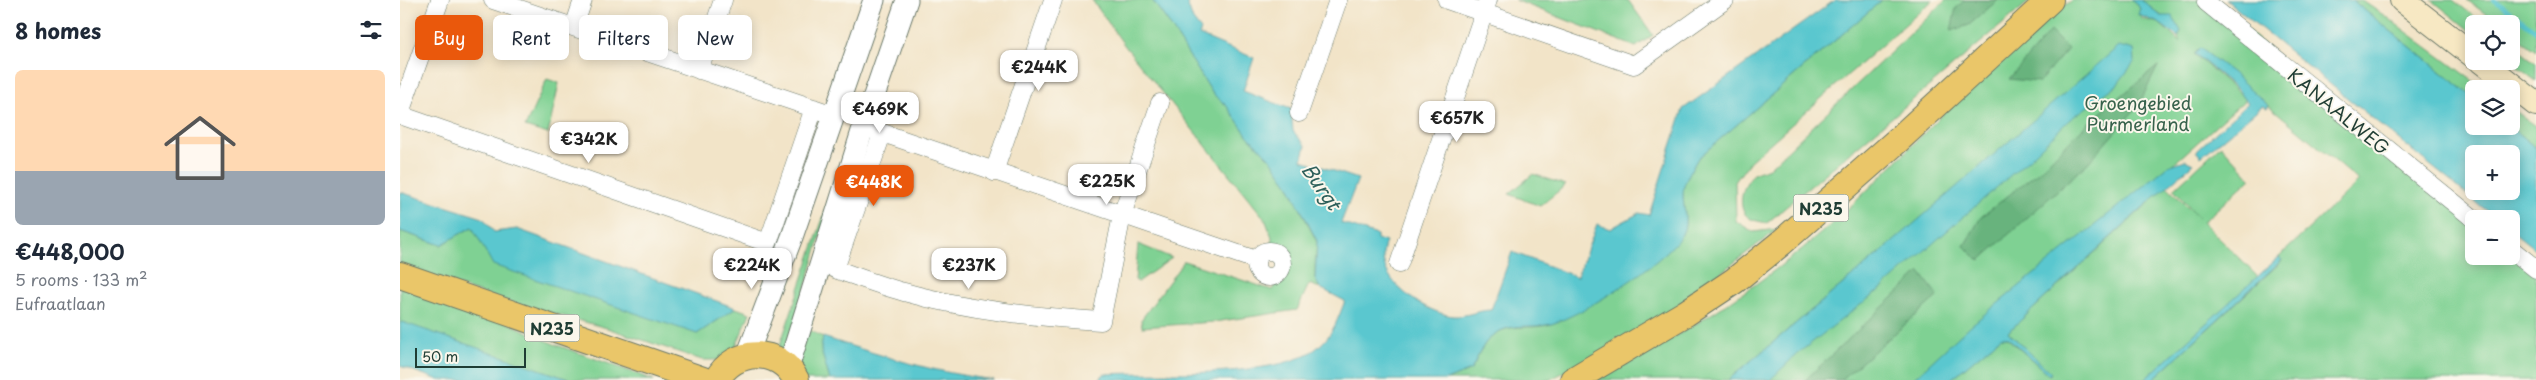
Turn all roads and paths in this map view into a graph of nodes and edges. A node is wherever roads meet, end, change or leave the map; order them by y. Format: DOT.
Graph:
graph roads {
  1 [pos="440,0"];
  2 [pos="493,0"];
  3 [pos="583,0"];
  4 [pos="723,0"];
  5 [pos="874,0"];
  6 [pos="907,0"];
  7 [pos="1053,0"];
  8 [pos="1338,0"];
  9 [pos="1447,0"];
  10 [pos="1725,0"];
  11 [pos="2402,0"];
  12 [pos="2048,2"];
  13 [pos="2206,2"];
  14 [pos="1486,6"];
  15 [pos="574,27"];
  16 [pos="2465,49"];
  17 [pos="699,70"];
  18 [pos="2493,70"];
  19 [pos="1160,103"];
  20 [pos="2536,104"];
  21 [pos="823,112"];
  22 [pos="1299,112"];
  23 [pos="400,114"];
  24 [pos="873,130"];
  25 [pos="994,172"];
  26 [pos="2465,212"];
  27 [pos="1122,215"];
  28 [pos="2520,256"];
  29 [pos="1256,260"];
  30 [pos="1399,264"];
  31 [pos="2536,269"];
  32 [pos="400,275"];
  33 [pos="747,356"];
  34 [pos="792,374"];
  35 [pos="703,380"];
  36 [pos="717,380"];
  37 [pos="1573,380"];
  1 -- 23 [label="street"];
  2 -- 15 [label="street"];
  3 -- 15 [label="street"];
  4 -- 17 [label="street"];
  5 -- 21 [label="street"];
  6 -- 24 [label="street"];
  7 -- 25 [label="street"];
  8 -- 22 [label="street"];
  9 -- 14 [label="street"];
  10 -- 14 [label="street"];
  11 -- 16 [label="main road"];
  12 -- 37 [label="main road, N235"];
  13 -- 26 [label="street, KANAALWEG"];
  14 -- 30 [label="street"];
  15 -- 17 [label="street"];
  17 -- 21 [label="street"];
  18 -- 20 [label="main road"];
  19 -- 27 [label="street"];
  21 -- 23 [label="street"];
  21 -- 24 [label="street"];
  21 -- 33 [label="street"];
  24 -- 25 [label="street"];
  24 -- 27 [label="street"];
  24 -- 34 [label="street"];
  25 -- 27 [label="street"];
  27 -- 29 [label="street"];
  28 -- 31 [label="street"];
  32 -- 35 [label="main road, N235"];
  33 -- 34 [label="main road"];
  33 -- 36 [label="main road"];
}
